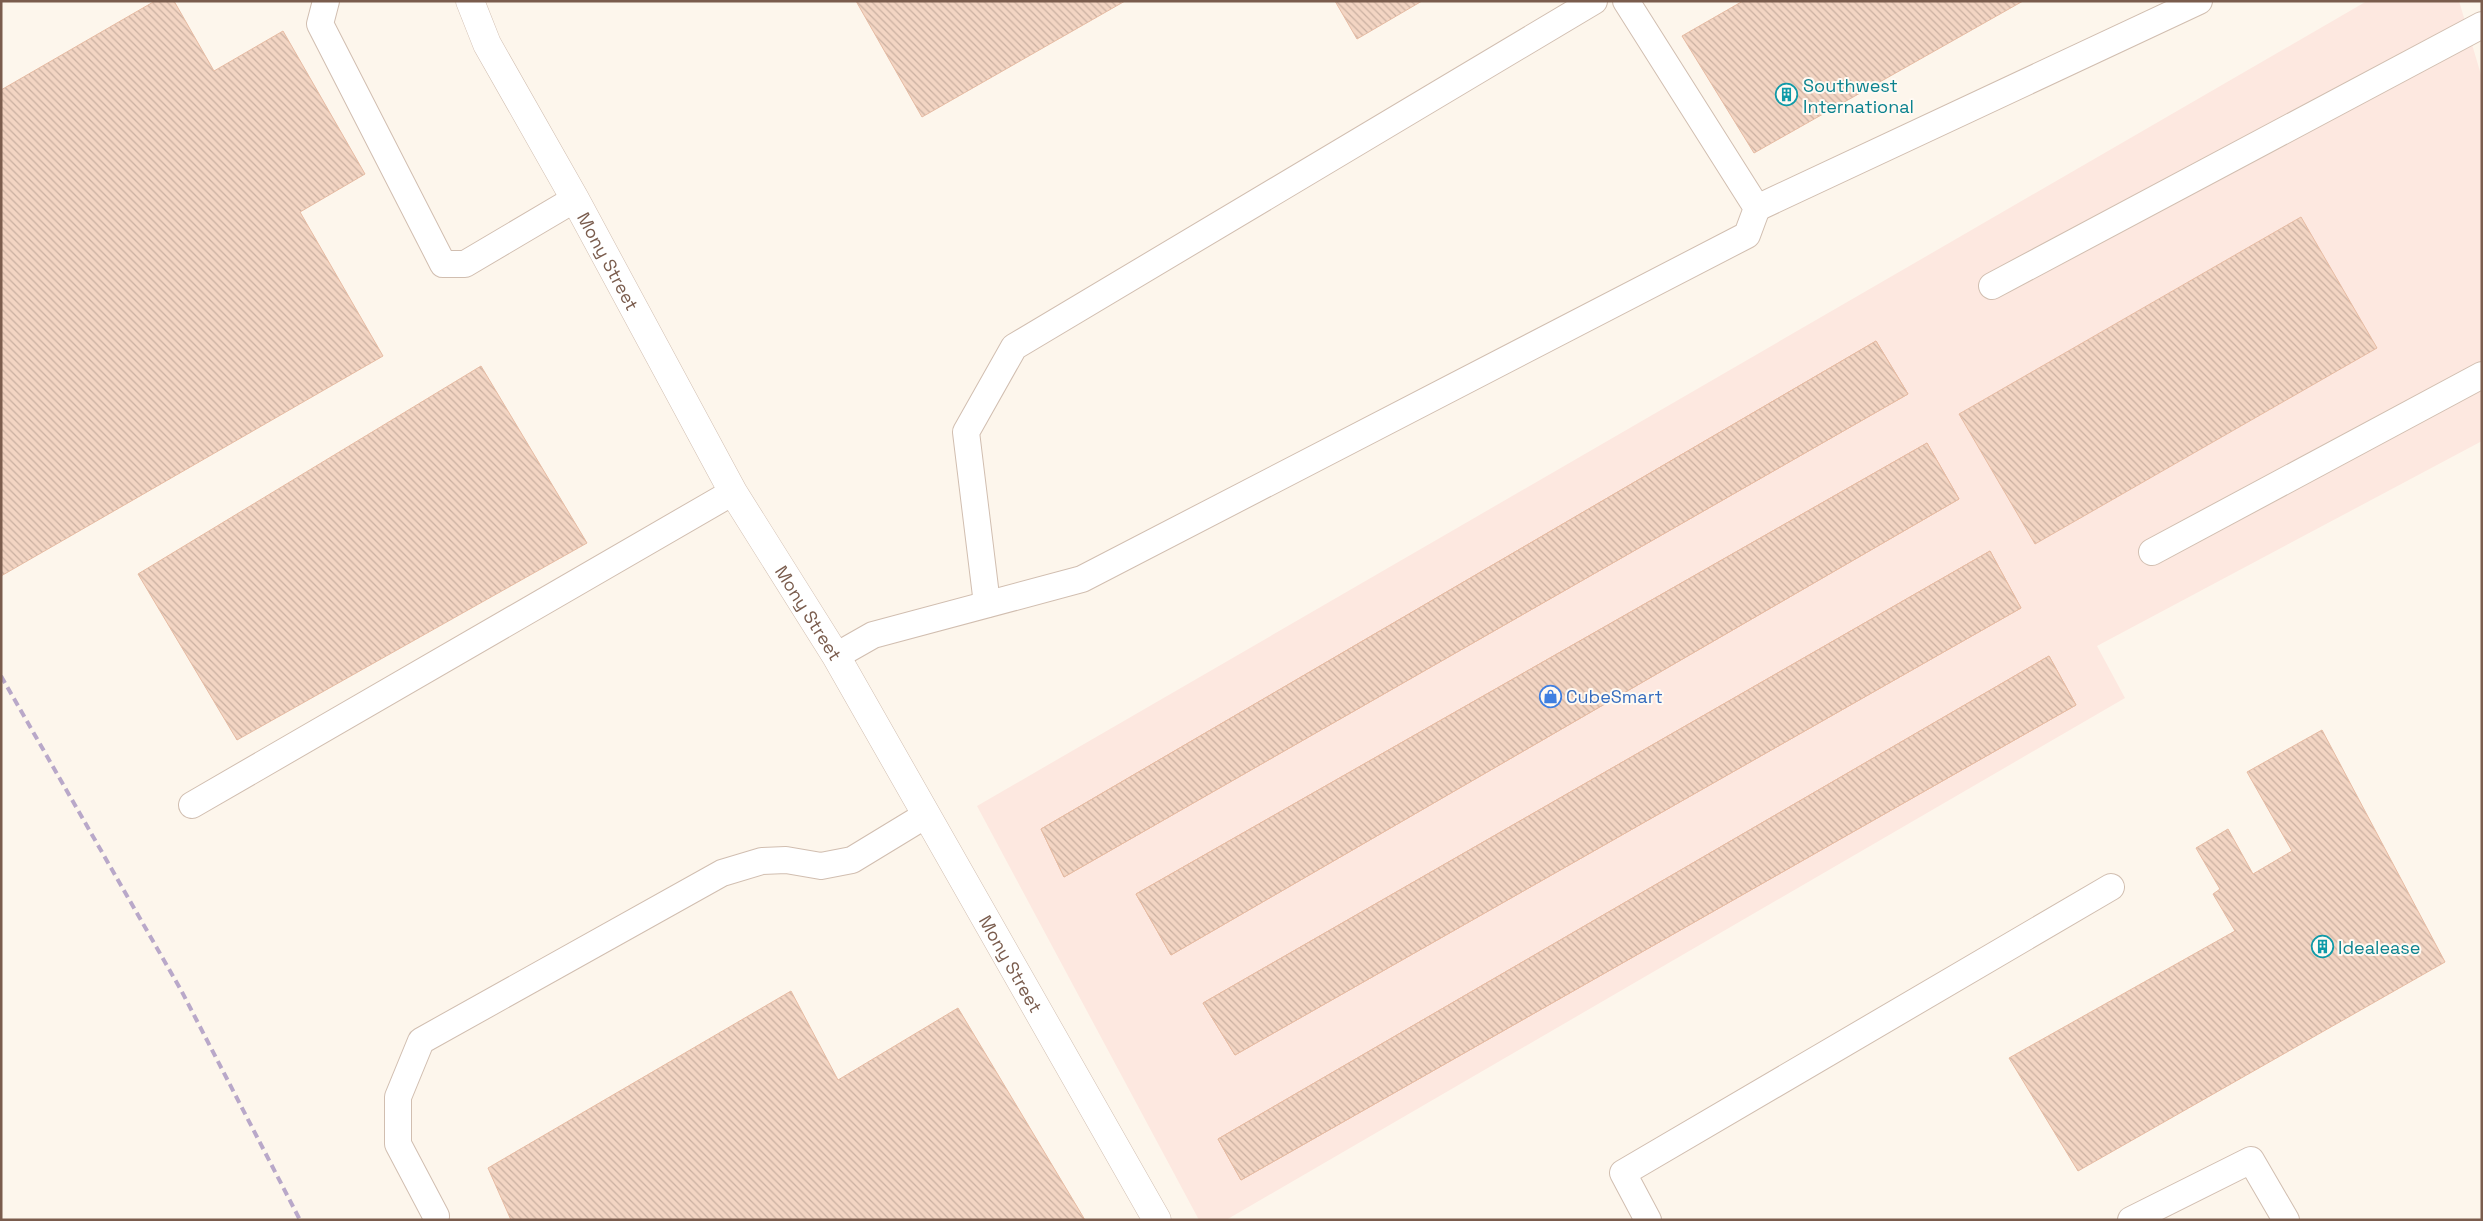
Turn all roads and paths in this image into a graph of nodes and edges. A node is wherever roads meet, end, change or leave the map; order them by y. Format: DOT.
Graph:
graph roads {
  1 [pos="326,1"];
  2 [pos="470,1"];
  3 [pos="1594,1"];
  4 [pos="1626,1"];
  5 [pos="2199,1"];
  6 [pos="2482,25"];
  7 [pos="575,199"];
  8 [pos="1756,208"];
  9 [pos="1992,286"];
  10 [pos="2482,375"];
  11 [pos="733,492"];
  12 [pos="2152,552"];
  13 [pos="987,604"];
  14 [pos="836,656"];
  15 [pos="192,805"];
  16 [pos="926,815"];
  17 [pos="2111,887"];
  18 [pos="436,1216"];
  19 [pos="1157,1220"];
  20 [pos="1648,1220"];
  21 [pos="2131,1220"];
  22 [pos="2286,1220"];
  1 -- 7 [label="lane"];
  2 -- 7 [label="street, Mony Street"];
  3 -- 13 [label="lane"];
  4 -- 8 [label="lane"];
  5 -- 8 [label="lane"];
  6 -- 9 [label="lane"];
  7 -- 11 [label="street, Mony Street"];
  8 -- 13 [label="lane"];
  10 -- 12 [label="lane"];
  11 -- 14 [label="street, Mony Street"];
  11 -- 15 [label="lane"];
  13 -- 14 [label="lane"];
  14 -- 16 [label="street, Mony Street"];
  16 -- 18 [label="lane"];
  16 -- 19 [label="street, Mony Street"];
  17 -- 20 [label="lane"];
  21 -- 22 [label="lane"];
}
